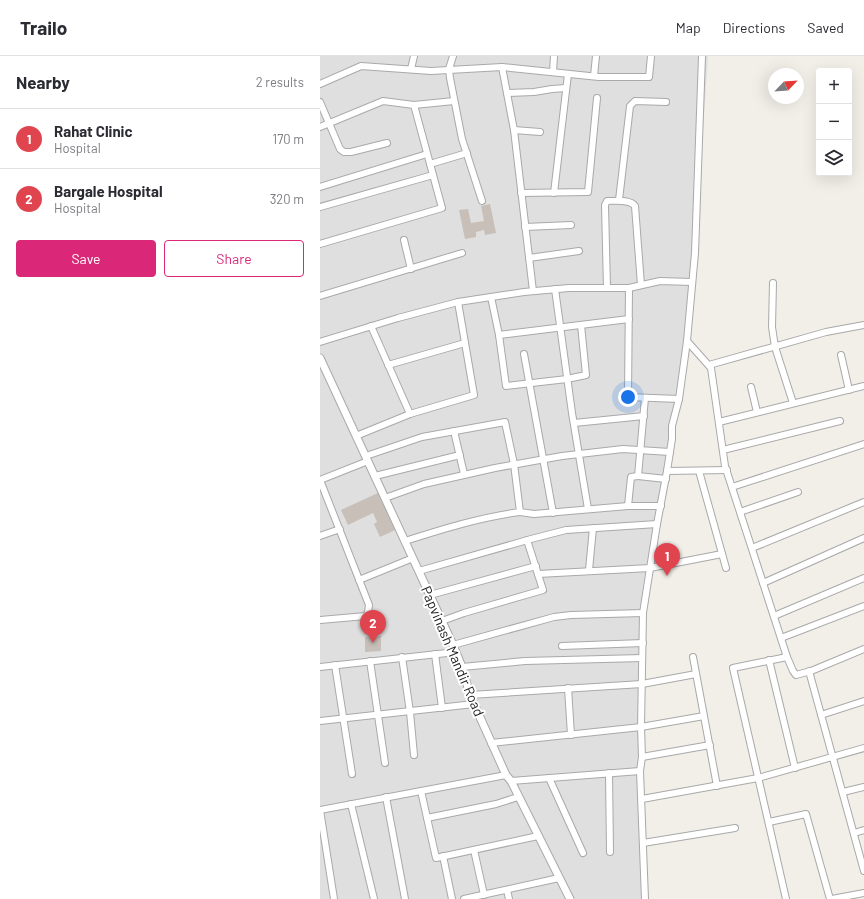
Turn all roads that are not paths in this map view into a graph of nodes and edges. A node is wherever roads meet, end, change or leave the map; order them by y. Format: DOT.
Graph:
graph roads {
  1 [pos="414,56"];
  2 [pos="453,56"];
  3 [pos="554,56"];
  4 [pos="596,56"];
  5 [pos="650,56"];
  6 [pos="702,56"];
  7 [pos="502,67"];
  8 [pos="411,69"];
  9 [pos="450,69"];
  10 [pos="553,72"];
  11 [pos="568,74"];
  12 [pos="594,76"];
  13 [pos="320,84"];
  14 [pos="566,88"];
  15 [pos="507,93"];
  16 [pos="598,98"];
  17 [pos="454,101"];
  18 [pos="320,102"];
  19 [pos="666,102"];
  20 [pos="414,105"];
  21 [pos="329,123"];
  22 [pos="320,127"];
  23 [pos="514,130"];
  24 [pos="540,132"];
  25 [pos="387,142"];
  26 [pos="467,153"];
  27 [pos="427,154"];
  28 [pos="430,164"];
  29 [pos="433,175"];
  30 [pos="320,187"];
  31 [pos="521,193"];
  32 [pos="554,193"];
  33 [pos="619,200"];
  34 [pos="482,201"];
  35 [pos="320,207"];
  36 [pos="571,225"];
  37 [pos="525,227"];
  38 [pos="404,240"];
  39 [pos="320,244"];
  40 [pos="579,252"];
  41 [pos="462,254"];
  42 [pos="529,258"];
  43 [pos="411,269"];
  44 [pos="692,282"];
  45 [pos="772,283"];
  46 [pos="641,285"];
  47 [pos="607,288"];
  48 [pos="629,288"];
  49 [pos="555,289"];
  50 [pos="533,291"];
  51 [pos="320,296"];
  52 [pos="491,297"];
  53 [pos="458,302"];
  54 [pos="629,319"];
  55 [pos="580,325"];
  56 [pos="371,326"];
  57 [pos="864,326"];
  58 [pos="560,328"];
  59 [pos="499,335"];
  60 [pos="687,341"];
  61 [pos="320,342"];
  62 [pos="465,343"];
  63 [pos="775,347"];
  64 [pos="524,354"];
  65 [pos="841,355"];
  66 [pos="320,358"];
  67 [pos="388,365"];
  68 [pos="709,365"];
  69 [pos="567,379"];
  70 [pos="528,383"];
  71 [pos="752,387"];
  72 [pos="864,387"];
  73 [pos="849,390"];
  74 [pos="645,398"];
  75 [pos="680,399"];
  76 [pos="793,403"];
  77 [pos="757,412"];
  78 [pos="410,414"];
  79 [pos="644,416"];
  80 [pos="840,421"];
  81 [pos="719,422"];
  82 [pos="574,423"];
  83 [pos="454,431"];
  84 [pos="356,436"];
  85 [pos="864,444"];
  86 [pos="641,450"];
  87 [pos="723,450"];
  88 [pos="670,452"];
  89 [pos="579,454"];
  90 [pos="460,455"];
  91 [pos="367,459"];
  92 [pos="543,459"];
  93 [pos="514,464"];
  94 [pos="727,470"];
  95 [pos="668,471"];
  96 [pos="698,471"];
  97 [pos="464,474"];
  98 [pos="375,476"];
  99 [pos="638,476"];
  100 [pos="666,479"];
  101 [pos="320,480"];
  102 [pos="732,487"];
  103 [pos="798,492"];
  104 [pos="385,498"];
  105 [pos="864,502"];
  106 [pos="628,506"];
  107 [pos="661,506"];
  108 [pos="588,509"];
  109 [pos="520,512"];
  110 [pos="740,512"];
  111 [pos="553,513"];
  112 [pos="657,524"];
  113 [pos="594,528"];
  114 [pos="340,529"];
  115 [pos="320,536"];
  116 [pos="864,538"];
  117 [pos="527,540"];
  118 [pos="405,541"];
  119 [pos="752,548"];
  120 [pos="722,554"];
  121 [pos="413,558"];
  122 [pos="536,566"];
  123 [pos="650,568"];
  124 [pos="726,568"];
  125 [pos="589,570"];
  126 [pos="419,572"];
  127 [pos="538,574"];
  128 [pos="864,578"];
  129 [pos="359,580"];
  130 [pos="763,583"];
  131 [pos="430,596"];
  132 [pos="864,606"];
  133 [pos="644,613"];
  134 [pos="774,616"];
  135 [pos="320,620"];
  136 [pos="442,621"];
  137 [pos="781,638"];
  138 [pos="643,643"];
  139 [pos="453,645"];
  140 [pos="562,646"];
  141 [pos="864,649"];
  142 [pos="456,652"];
  143 [pos="435,654"];
  144 [pos="693,657"];
  145 [pos="787,657"];
  146 [pos="402,658"];
  147 [pos="642,658"];
  148 [pos="769,660"];
  149 [pos="370,661"];
  150 [pos="335,665"];
  151 [pos="320,667"];
  152 [pos="462,667"];
  153 [pos="809,671"];
  154 [pos="696,674"];
  155 [pos="642,684"];
  156 [pos="568,688"];
  157 [pos="470,695"];
  158 [pos="864,701"];
  159 [pos="474,704"];
  160 [pos="442,708"];
  161 [pos="410,712"];
  162 [pos="378,715"];
  163 [pos="821,715"];
  164 [pos="704,716"];
  165 [pos="343,719"];
  166 [pos="320,720"];
  167 [pos="640,727"];
  168 [pos="571,735"];
  169 [pos="491,743"];
  170 [pos="710,745"];
  171 [pos="864,748"];
  172 [pos="414,755"];
  173 [pos="642,756"];
  174 [pos="833,757"];
  175 [pos="385,763"];
  176 [pos="795,768"];
  177 [pos="640,771"];
  178 [pos="609,773"];
  179 [pos="352,774"];
  180 [pos="508,778"];
  181 [pos="549,778"];
  182 [pos="758,778"];
  183 [pos="717,786"];
  184 [pos="864,787"];
  185 [pos="421,791"];
  186 [pos="842,792"];
  187 [pos="386,797"];
  188 [pos="518,797"];
  189 [pos="642,799"];
  190 [pos="351,804"];
  191 [pos="320,810"];
  192 [pos="427,818"];
  193 [pos="769,822"];
  194 [pos="735,828"];
  195 [pos="864,830"];
  196 [pos="854,833"];
  197 [pos="538,836"];
  198 [pos="643,843"];
  199 [pos="474,850"];
  200 [pos="610,852"];
  201 [pos="583,853"];
  202 [pos="443,856"];
  203 [pos="864,871"];
  204 [pos="559,878"];
  205 [pos="507,890"];
  206 [pos="864,893"];
  207 [pos="484,895"];
  208 [pos="854,897"];
  209 [pos="334,899"];
  210 [pos="374,899"];
  211 [pos="405,899"];
  212 [pos="452,899"];
  213 [pos="464,899"];
  214 [pos="509,899"];
  215 [pos="570,899"];
  216 [pos="645,899"];
  217 [pos="786,899"];
  218 [pos="831,899"];
  1 -- 8 [label="street"];
  2 -- 9 [label="street"];
  3 -- 10 [label="street"];
  4 -- 12 [label="street"];
  5 -- 12 [label="street"];
  6 -- 44 [label="street"];
  7 -- 9 [label="street"];
  7 -- 10 [label="street"];
  7 -- 15 [label="street"];
  8 -- 9 [label="street"];
  8 -- 13 [label="street"];
  9 -- 17 [label="street"];
  10 -- 11 [label="street"];
  11 -- 12 [label="street"];
  11 -- 14 [label="street"];
  14 -- 15 [label="street"];
  14 -- 32 [label="street"];
  15 -- 23 [label="street"];
  16 -- 32 [label="street"];
  17 -- 20 [label="street"];
  17 -- 26 [label="street"];
  18 -- 21 [label="street"];
  19 -- 33 [label="street"];
  20 -- 21 [label="street"];
  20 -- 27 [label="street"];
  21 -- 22 [label="street"];
  21 -- 25 [label="street"];
  23 -- 24 [label="street"];
  23 -- 31 [label="street"];
  26 -- 28 [label="street"];
  26 -- 34 [label="street"];
  27 -- 28 [label="street"];
  27 -- 30 [label="street"];
  28 -- 29 [label="street"];
  29 -- 35 [label="street"];
  29 -- 39 [label="street"];
  31 -- 32 [label="street"];
  31 -- 37 [label="street"];
  33 -- 46 [label="street"];
  33 -- 47 [label="street"];
  36 -- 37 [label="street"];
  37 -- 42 [label="street"];
  38 -- 43 [label="street"];
  40 -- 42 [label="street"];
  41 -- 43 [label="street"];
  42 -- 50 [label="street"];
  43 -- 51 [label="street"];
  44 -- 46 [label="street"];
  44 -- 60 [label="street"];
  45 -- 63 [label="street"];
  46 -- 48 [label="street"];
  47 -- 48 [label="street"];
  47 -- 49 [label="street"];
  48 -- 54 [label="street"];
  49 -- 50 [label="street"];
  49 -- 58 [label="street"];
  50 -- 52 [label="street"];
  52 -- 53 [label="street"];
  52 -- 59 [label="street"];
  53 -- 56 [label="street"];
  53 -- 62 [label="street"];
  54 -- 55 [label="street"];
  54 -- 74 [label="street"];
  55 -- 58 [label="street"];
  55 -- 69 [label="street"];
  56 -- 61 [label="street"];
  56 -- 67 [label="street"];
  57 -- 63 [label="street"];
  58 -- 59 [label="street"];
  58 -- 69 [label="street"];
  59 -- 70 [label="street"];
  60 -- 68 [label="street"];
  60 -- 75 [label="street"];
  62 -- 67 [label="street"];
  62 -- 78 [label="street"];
  63 -- 68 [label="street"];
  63 -- 76 [label="street"];
  64 -- 70 [label="street"];
  65 -- 73 [label="street"];
  66 -- 84 [label="street, Papvinash Mandir Road"];
  67 -- 78 [label="street"];
  68 -- 81 [label="street"];
  69 -- 70 [label="street"];
  69 -- 82 [label="street"];
  70 -- 92 [label="street"];
  71 -- 77 [label="street"];
  72 -- 73 [label="street"];
  73 -- 76 [label="street"];
  74 -- 75 [label="street"];
  74 -- 79 [label="street"];
  75 -- 88 [label="street"];
  76 -- 77 [label="street"];
  77 -- 81 [label="street"];
  78 -- 84 [label="street"];
  79 -- 82 [label="street"];
  79 -- 86 [label="street"];
  80 -- 87 [label="street"];
  81 -- 87 [label="street"];
  82 -- 89 [label="street"];
  83 -- 90 [label="street"];
  83 -- 91 [label="street"];
  83 -- 93 [label="street"];
  84 -- 91 [label="street, Papvinash Mandir Road"];
  85 -- 102 [label="street"];
  86 -- 88 [label="street"];
  86 -- 89 [label="street"];
  86 -- 99 [label="street"];
  87 -- 94 [label="street"];
  88 -- 95 [label="street"];
  89 -- 92 [label="street"];
  89 -- 108 [label="street"];
  90 -- 97 [label="street"];
  90 -- 98 [label="street"];
  91 -- 98 [label="street, Papvinash Mandir Road"];
  91 -- 101 [label="street"];
  92 -- 93 [label="street"];
  92 -- 111 [label="street"];
  93 -- 97 [label="street"];
  93 -- 109 [label="street"];
  94 -- 96 [label="street"];
  94 -- 102 [label="street"];
  95 -- 96 [label="street"];
  95 -- 100 [label="street"];
  96 -- 120 [label="street"];
  97 -- 104 [label="street"];
  98 -- 104 [label="street, Papvinash Mandir Road"];
  99 -- 100 [label="street"];
  99 -- 106 [label="street"];
  100 -- 107 [label="street"];
  101 -- 114 [label="street"];
  102 -- 110 [label="street"];
  103 -- 110 [label="street"];
  104 -- 118 [label="street, Papvinash Mandir Road"];
  105 -- 119 [label="street"];
  106 -- 107 [label="street"];
  106 -- 108 [label="street"];
  107 -- 112 [label="street"];
  108 -- 111 [label="street"];
  109 -- 111 [label="street"];
  109 -- 118 [label="street"];
  110 -- 119 [label="street"];
  112 -- 113 [label="street"];
  112 -- 123 [label="street"];
  113 -- 117 [label="street"];
  113 -- 125 [label="street"];
  114 -- 115 [label="street"];
  114 -- 129 [label="street"];
  116 -- 130 [label="street"];
  117 -- 122 [label="street"];
  117 -- 126 [label="street"];
  118 -- 121 [label="street, Papvinash Mandir Road"];
  119 -- 130 [label="street"];
  120 -- 123 [label="street"];
  120 -- 124 [label="street"];
  121 -- 126 [label="street, Papvinash Mandir Road"];
  121 -- 129 [label="street"];
  122 -- 127 [label="street"];
  122 -- 131 [label="street"];
  123 -- 125 [label="street"];
  123 -- 133 [label="street"];
  125 -- 127 [label="street"];
  126 -- 131 [label="street, Papvinash Mandir Road"];
  127 -- 136 [label="street"];
  128 -- 134 [label="street"];
  129 -- 135 [label="street"];
  130 -- 134 [label="street"];
  131 -- 136 [label="street, Papvinash Mandir Road"];
  132 -- 137 [label="street"];
  133 -- 138 [label="street"];
  133 -- 139 [label="street"];
  134 -- 137 [label="street"];
  136 -- 139 [label="street, Papvinash Mandir Road"];
  137 -- 145 [label="street"];
  138 -- 140 [label="street"];
  138 -- 147 [label="street"];
  139 -- 142 [label="street, Papvinash Mandir Road"];
  141 -- 153 [label="street"];
  142 -- 143 [label="street"];
  142 -- 152 [label="street, Papvinash Mandir Road"];
  143 -- 146 [label="street"];
  143 -- 160 [label="street"];
  144 -- 154 [label="street"];
  145 -- 148 [label="street"];
  145 -- 153 [label="street"];
  146 -- 149 [label="street"];
  146 -- 161 [label="street"];
  147 -- 152 [label="street"];
  147 -- 155 [label="street"];
  148 -- 176 [label="street"];
  148 -- 182 [label="street"];
  149 -- 150 [label="street"];
  149 -- 162 [label="street"];
  150 -- 151 [label="street"];
  150 -- 165 [label="street"];
  152 -- 157 [label="street, Papvinash Mandir Road"];
  153 -- 163 [label="street"];
  154 -- 155 [label="street"];
  154 -- 164 [label="street"];
  155 -- 156 [label="street"];
  155 -- 167 [label="street"];
  156 -- 157 [label="street"];
  156 -- 168 [label="street"];
  157 -- 159 [label="street, Papvinash Mandir Road"];
  158 -- 163 [label="street"];
  159 -- 160 [label="street"];
  159 -- 169 [label="street, Papvinash Mandir Road"];
  160 -- 161 [label="street"];
  161 -- 162 [label="street"];
  161 -- 172 [label="street"];
  162 -- 165 [label="street"];
  162 -- 175 [label="street"];
  163 -- 174 [label="street"];
  164 -- 167 [label="street"];
  164 -- 170 [label="street"];
  165 -- 166 [label="street"];
  165 -- 179 [label="street"];
  167 -- 168 [label="street"];
  167 -- 173 [label="street"];
  168 -- 169 [label="street"];
  169 -- 180 [label="street, Papvinash Mandir Road"];
  170 -- 173 [label="street"];
  170 -- 183 [label="street"];
  171 -- 174 [label="street"];
  173 -- 177 [label="street"];
  174 -- 176 [label="street"];
  174 -- 186 [label="street"];
  176 -- 182 [label="street"];
  177 -- 178 [label="street"];
  177 -- 189 [label="street"];
  178 -- 181 [label="street"];
  178 -- 200 [label="street"];
  180 -- 181 [label="street"];
  180 -- 185 [label="street"];
  180 -- 188 [label="street, Papvinash Mandir Road"];
  181 -- 201 [label="street"];
  182 -- 183 [label="street"];
  182 -- 193 [label="street"];
  183 -- 189 [label="street"];
  184 -- 186 [label="street"];
  185 -- 187 [label="street"];
  185 -- 192 [label="street"];
  186 -- 196 [label="street"];
  187 -- 190 [label="street"];
  187 -- 211 [label="street"];
  188 -- 192 [label="street"];
  188 -- 197 [label="street, Papvinash Mandir Road"];
  189 -- 198 [label="street"];
  190 -- 191 [label="street"];
  190 -- 210 [label="street"];
  191 -- 209 [label="street"];
  192 -- 202 [label="street"];
  193 -- 217 [label="street"];
  193 -- 218 [label="street"];
  194 -- 198 [label="street"];
  195 -- 196 [label="street"];
  196 -- 203 [label="street"];
  197 -- 199 [label="street"];
  197 -- 204 [label="street, Papvinash Mandir Road"];
  198 -- 216 [label="street"];
  199 -- 202 [label="street"];
  199 -- 207 [label="street"];
  202 -- 212 [label="street"];
  204 -- 205 [label="street"];
  204 -- 215 [label="street, Papvinash Mandir Road"];
  205 -- 207 [label="street"];
  205 -- 214 [label="street"];
  206 -- 208 [label="street"];
  207 -- 213 [label="street"];
  208 -- 218 [label="street"];
}
